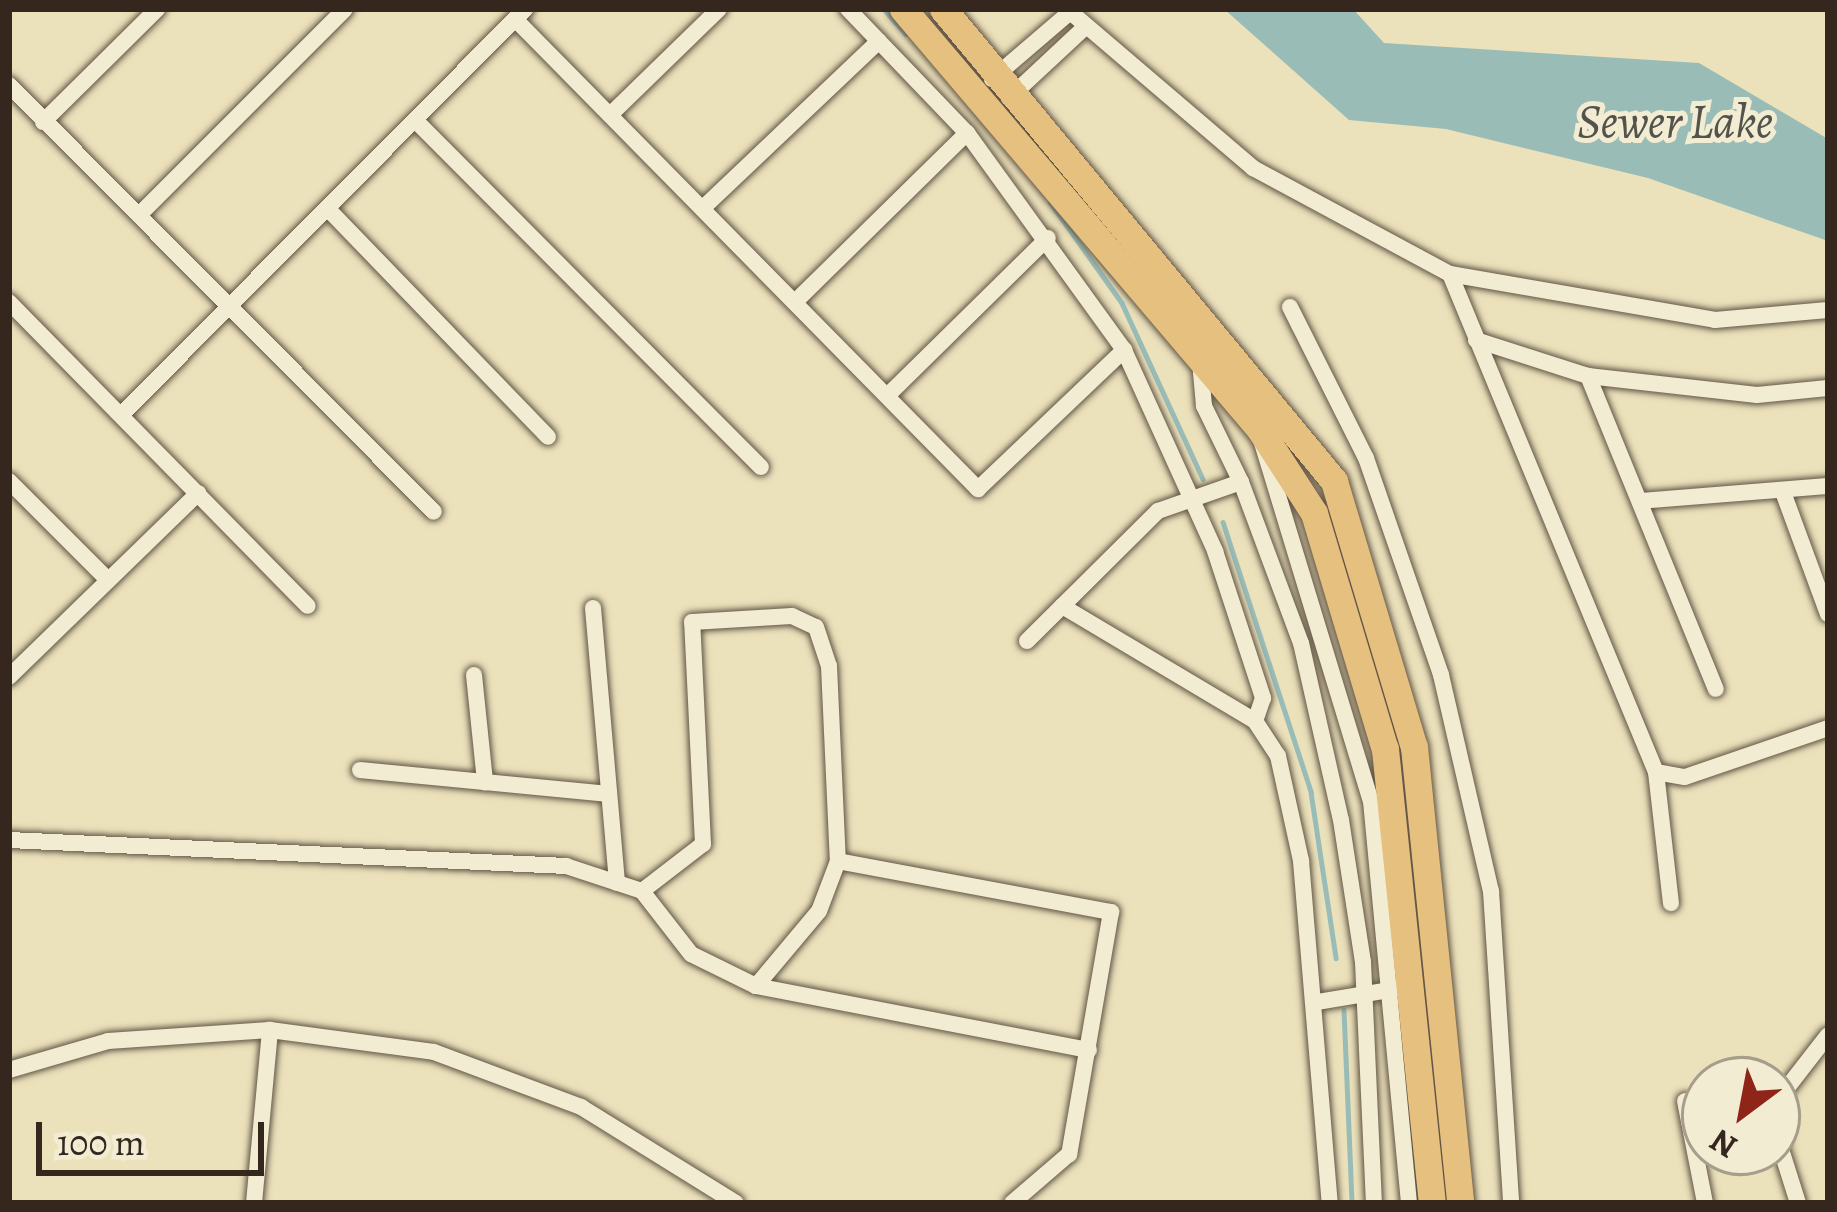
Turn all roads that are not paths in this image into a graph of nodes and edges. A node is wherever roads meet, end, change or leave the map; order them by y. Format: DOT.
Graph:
graph roads {
  1 [pos="157,9"];
  2 [pos="345,9"];
  3 [pos="718,9"];
  4 [pos="848,9"];
  5 [pos="903,9"];
  6 [pos="943,9"];
  7 [pos="1068,11"];
  8 [pos="520,14"];
  9 [pos="1083,29"];
  10 [pos="879,41"];
  11 [pos="1011,79"];
  12 [pos="9,85"];
  13 [pos="989,99"];
  14 [pos="610,115"];
  15 [pos="415,120"];
  16 [pos="43,122"];
  17 [pos="967,133"];
  18 [pos="704,207"];
  19 [pos="327,208"];
  20 [pos="139,215"];
  21 [pos="1048,238"];
  22 [pos="1450,274"];
  23 [pos="797,298"];
  24 [pos="9,302"];
  25 [pos="230,305"];
  26 [pos="1290,307"];
  27 [pos="1828,310"];
  28 [pos="1476,340"];
  29 [pos="1124,350"];
  30 [pos="1200,360"];
  31 [pos="1588,376"];
  32 [pos="1828,388"];
  33 [pos="888,395"];
  34 [pos="121,415"];
  35 [pos="1259,428"];
  36 [pos="548,436"];
  37 [pos="1366,458"];
  38 [pos="760,467"];
  39 [pos="9,481"];
  40 [pos="1334,481"];
  41 [pos="1241,482"];
  42 [pos="1828,486"];
  43 [pos="1783,492"];
  44 [pos="198,493"];
  45 [pos="1195,499"];
  46 [pos="1640,501"];
  47 [pos="434,512"];
  48 [pos="1304,560"];
  49 [pos="1274,572"];
  50 [pos="108,580"];
  51 [pos="308,606"];
  52 [pos="1062,606"];
  53 [pos="593,608"];
  54 [pos="1828,614"];
  55 [pos="1027,641"];
  56 [pos="474,675"];
  57 [pos="9,677"];
  58 [pos="1716,689"];
  59 [pos="1345,698"];
  60 [pos="1315,704"];
  61 [pos="1255,721"];
  62 [pos="1828,728"];
  63 [pos="360,770"];
  64 [pos="1656,772"];
  65 [pos="484,782"];
  66 [pos="609,794"];
  67 [pos="9,841"];
  68 [pos="1378,841"];
  69 [pos="1345,842"];
  70 [pos="838,861"];
  71 [pos="617,883"];
  72 [pos="642,891"];
  73 [pos="1672,902"];
  74 [pos="756,986"];
  75 [pos="1405,988"];
  76 [pos="1364,989"];
  77 [pos="1317,1002"];
  78 [pos="270,1030"];
  79 [pos="1828,1035"];
  80 [pos="1089,1050"];
  81 [pos="9,1070"];
  82 [pos="1406,1149"];
  83 [pos="1372,1152"];
  84 [pos="718,1189"];
  85 [pos="254,1203"];
  86 [pos="703,1203"];
  87 [pos="736,1203"];
  88 [pos="1012,1203"];
  89 [pos="1330,1203"];
  90 [pos="1374,1203"];
  91 [pos="1409,1203"];
  92 [pos="1432,1203"];
  93 [pos="1460,1203"];
  94 [pos="1511,1203"];
  95 [pos="1798,1203"];
  1 -- 16 [label="street"];
  2 -- 20 [label="street"];
  3 -- 14 [label="street"];
  4 -- 10 [label="street"];
  5 -- 13 [label="main road"];
  6 -- 11 [label="main road"];
  7 -- 9 [label="street"];
  7 -- 11 [label="street"];
  8 -- 14 [label="street"];
  8 -- 15 [label="street"];
  9 -- 11 [label="street"];
  9 -- 22 [label="street"];
  10 -- 17 [label="street"];
  10 -- 18 [label="street"];
  11 -- 13 [label="street"];
  11 -- 40 [label="main road"];
  12 -- 16 [label="street"];
  13 -- 30 [label="main road"];
  14 -- 18 [label="street"];
  15 -- 19 [label="street"];
  15 -- 38 [label="street"];
  16 -- 20 [label="street"];
  17 -- 21 [label="street"];
  17 -- 23 [label="street"];
  18 -- 23 [label="street"];
  19 -- 25 [label="street"];
  19 -- 36 [label="street"];
  20 -- 25 [label="street"];
  21 -- 29 [label="street"];
  21 -- 33 [label="street"];
  22 -- 27 [label="street"];
  22 -- 28 [label="street"];
  23 -- 33 [label="street"];
  24 -- 34 [label="street"];
  25 -- 34 [label="street"];
  25 -- 47 [label="street"];
  26 -- 37 [label="street"];
  28 -- 31 [label="street"];
  28 -- 64 [label="street"];
  29 -- 33 [label="street"];
  29 -- 45 [label="street"];
  30 -- 35 [label="main road"];
  30 -- 41 [label="street"];
  31 -- 32 [label="street"];
  31 -- 46 [label="street"];
  34 -- 44 [label="street"];
  35 -- 48 [label="street"];
  35 -- 75 [label="main road"];
  37 -- 40 [label="street"];
  37 -- 94 [label="street"];
  39 -- 50 [label="street"];
  40 -- 93 [label="main road"];
  41 -- 45 [label="street"];
  41 -- 49 [label="street"];
  42 -- 43 [label="street"];
  43 -- 46 [label="street"];
  43 -- 54 [label="street"];
  44 -- 50 [label="street"];
  44 -- 51 [label="street"];
  45 -- 52 [label="street"];
  45 -- 61 [label="street"];
  46 -- 58 [label="street"];
  48 -- 49 [label="street"];
  48 -- 59 [label="street"];
  49 -- 60 [label="street"];
  50 -- 57 [label="street"];
  52 -- 55 [label="street"];
  52 -- 61 [label="street"];
  53 -- 66 [label="street"];
  56 -- 65 [label="street"];
  59 -- 60 [label="street"];
  59 -- 68 [label="street"];
  60 -- 69 [label="street"];
  61 -- 77 [label="street"];
  62 -- 64 [label="street"];
  63 -- 65 [label="street"];
  64 -- 73 [label="street"];
  65 -- 66 [label="street"];
  66 -- 71 [label="street"];
  67 -- 71 [label="street"];
  68 -- 69 [label="street"];
  68 -- 75 [label="street"];
  69 -- 76 [label="street"];
  70 -- 72 [label="street"];
  70 -- 74 [label="street"];
  70 -- 80 [label="street"];
  71 -- 72 [label="street"];
  72 -- 74 [label="street"];
  74 -- 80 [label="street"];
  75 -- 76 [label="street"];
  75 -- 82 [label="street"];
  75 -- 92 [label="main road"];
  76 -- 77 [label="street"];
  76 -- 83 [label="street"];
  77 -- 89 [label="street"];
  78 -- 81 [label="street"];
  78 -- 84 [label="street"];
  78 -- 85 [label="street"];
  79 -- 95 [label="street"];
  80 -- 88 [label="street"];
  82 -- 83 [label="street"];
  82 -- 91 [label="street"];
  83 -- 90 [label="street"];
  84 -- 86 [label="street"];
  84 -- 87 [label="street"];
}
